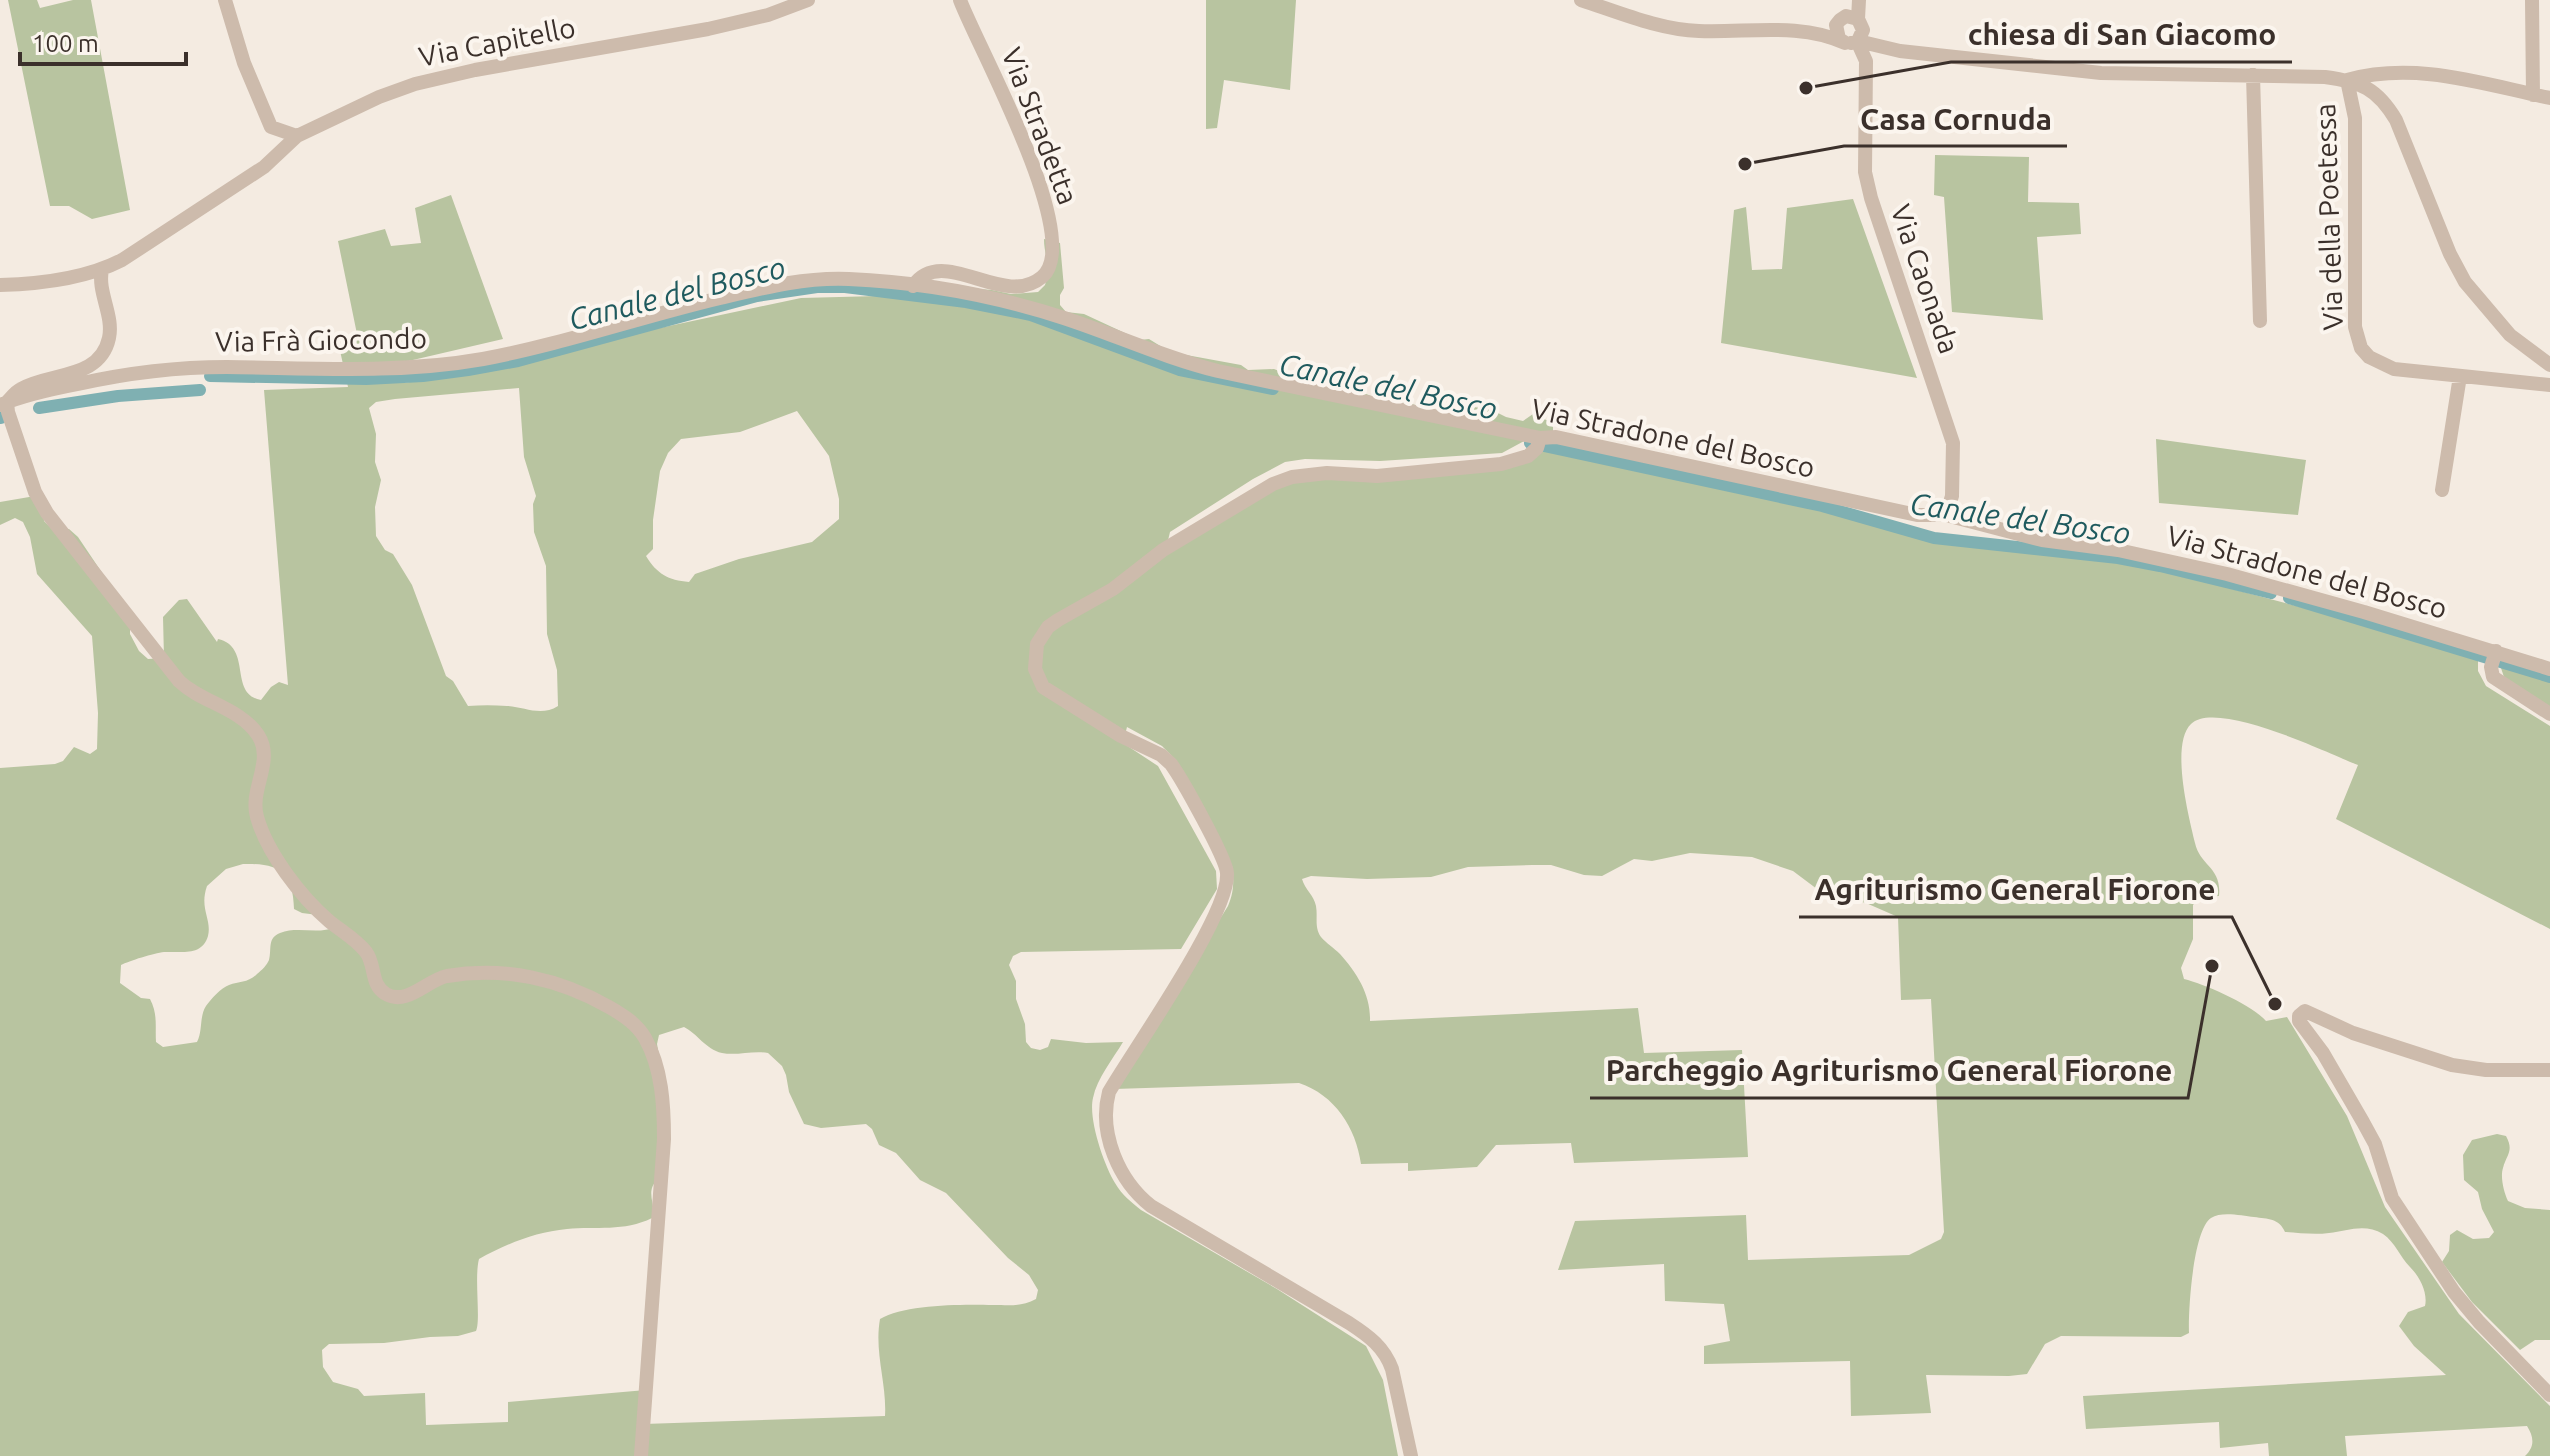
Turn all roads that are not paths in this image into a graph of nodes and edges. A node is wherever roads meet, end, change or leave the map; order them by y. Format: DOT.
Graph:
graph roads {
  1 [pos="225,0"];
  2 [pos="808,0"];
  3 [pos="960,0"];
  4 [pos="1581,0"];
  5 [pos="1859,0"];
  6 [pos="2532,0"];
  7 [pos="1846,24"];
  8 [pos="1853,42"];
  9 [pos="1873,44"];
  10 [pos="2253,75"];
  11 [pos="2347,80"];
  12 [pos="2533,95"];
  13 [pos="2550,98"];
  14 [pos="297,136"];
  15 [pos="102,270"];
  16 [pos="0,285"];
  17 [pos="913,286"];
  18 [pos="642,318"];
  19 [pos="2260,321"];
  20 [pos="2550,365"];
  21 [pos="2460,376"];
  22 [pos="2550,385"];
  23 [pos="4,404"];
  24 [pos="1539,442"];
  25 [pos="2442,490"];
  26 [pos="1946,515"];
  27 [pos="2494,658"];
  28 [pos="2550,669"];
  29 [pos="2550,714"];
  30 [pos="2550,1070"];
  31 [pos="2550,1395"];
  32 [pos="641,1456"];
  33 [pos="1411,1456"];
  1 -- 14 [label="street"];
  2 -- 14 [label="street, Via Capitello"];
  3 -- 17 [label="street, Via Stradetta"];
  4 -- 7 [label="street"];
  5 -- 7 [label="street, Via Caonada"];
  6 -- 12 [label="street"];
  7 -- 8 [label="street, Via Caonada"];
  7 -- 8 [label="street, Via Caonada"];
  7 -- 9 [label="street"];
  8 -- 9 [label="street"];
  8 -- 26 [label="street, Via Caonada"];
  9 -- 10 [label="street"];
  10 -- 11 [label="street"];
  10 -- 19 [label="street"];
  11 -- 12 [label="street"];
  11 -- 20 [label="street"];
  11 -- 21 [label="street, Via della Poetessa"];
  12 -- 13 [label="street"];
  14 -- 15 [label="street, Via Capitello"];
  15 -- 16 [label="street, Via Capitello"];
  15 -- 23 [label="street"];
  17 -- 18 [label="street, Via Stradone del Bosco"];
  17 -- 24 [label="street, Via Stradone del Bosco"];
  18 -- 23 [label="street, Via Frà Giocondo"];
  21 -- 22 [label="street, Via della Poetessa"];
  21 -- 25 [label="street"];
  23 -- 32 [label="street"];
  24 -- 26 [label="street, Via Stradone del Bosco"];
  24 -- 33 [label="street"];
  26 -- 27 [label="street, Via Stradone del Bosco"];
  27 -- 28 [label="street, Via Stradone del Bosco"];
  27 -- 29 [label="street"];
  30 -- 31 [label="street"];
}
